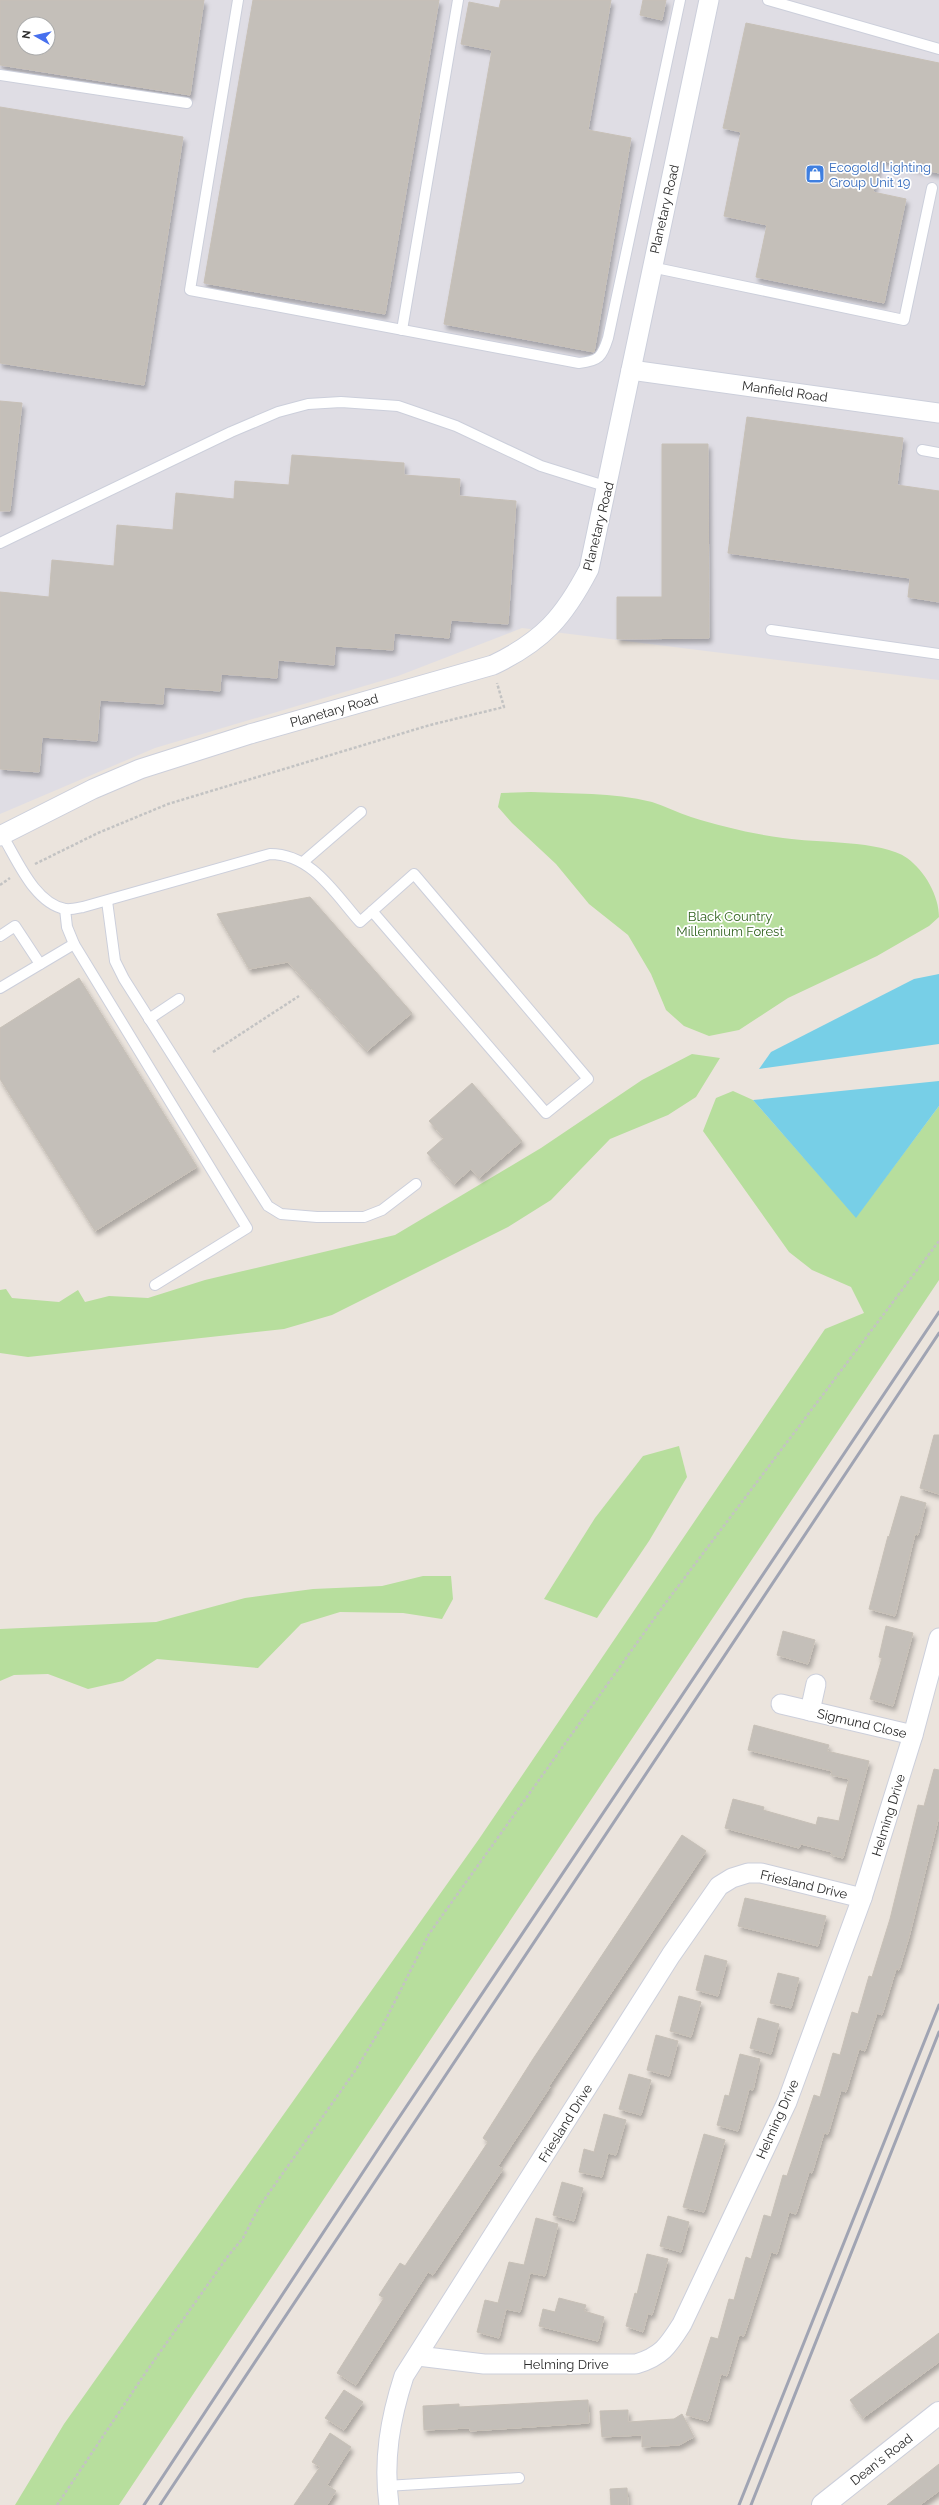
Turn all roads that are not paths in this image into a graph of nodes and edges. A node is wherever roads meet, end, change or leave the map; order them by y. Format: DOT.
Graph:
graph roads {
  1 [pos="238,0"];
  2 [pos="458,0"];
  3 [pos="680,0"];
  4 [pos="709,0"];
  5 [pos="768,0"];
  6 [pos="939,49"];
  7 [pos="0,76"];
  8 [pos="187,103"];
  9 [pos="932,188"];
  10 [pos="651,267"];
  11 [pos="402,330"];
  12 [pos="632,370"];
  13 [pos="939,413"];
  14 [pos="922,450"];
  15 [pos="939,453"];
  16 [pos="608,486"];
  17 [pos="0,543"];
  18 [pos="771,630"];
  19 [pos="939,654"];
  20 [pos="361,812"];
  21 [pos="1,835"];
  22 [pos="303,862"];
  23 [pos="107,900"];
  24 [pos="65,909"];
  25 [pos="372,911"];
  26 [pos="0,936"];
  27 [pos="74,944"];
  28 [pos="40,964"];
  29 [pos="0,988"];
  30 [pos="179,999"];
  31 [pos="149,1019"];
  32 [pos="416,1184"];
  33 [pos="155,1285"];
  34 [pos="939,1638"];
  35 [pos="816,1684"];
  36 [pos="781,1704"];
  37 [pos="810,1711"];
  38 [pos="913,1735"];
  39 [pos="862,1898"];
  40 [pos="418,2356"];
  41 [pos="939,2413"];
  42 [pos="519,2478"];
  43 [pos="386,2486"];
  44 [pos="389,2505"];
  45 [pos="823,2505"];
  1 -- 11 [label="lane"];
  2 -- 11 [label="lane"];
  3 -- 11 [label="lane"];
  4 -- 10 [label="street, Planetary Road"];
  5 -- 6 [label="lane"];
  7 -- 8 [label="lane"];
  9 -- 10 [label="lane"];
  10 -- 12 [label="street, Planetary Road"];
  12 -- 13 [label="street, Manfield Road"];
  12 -- 16 [label="street, Planetary Road"];
  14 -- 15 [label="lane"];
  16 -- 17 [label="lane"];
  16 -- 21 [label="street, Planetary Road"];
  18 -- 19 [label="lane"];
  20 -- 22 [label="lane"];
  21 -- 24 [label="lane"];
  22 -- 23 [label="lane"];
  22 -- 25 [label="lane"];
  23 -- 24 [label="lane"];
  23 -- 31 [label="lane"];
  24 -- 27 [label="lane"];
  25 -- 25 [label="lane"];
  26 -- 28 [label="lane"];
  27 -- 28 [label="lane"];
  27 -- 33 [label="lane"];
  28 -- 29 [label="lane"];
  30 -- 31 [label="lane"];
  31 -- 32 [label="lane"];
  34 -- 38 [label="street, Helming Drive"];
  35 -- 37 [label="street, Sigmund Close"];
  36 -- 37 [label="street, Sigmund Close"];
  37 -- 38 [label="street, Sigmund Close"];
  38 -- 39 [label="street, Helming Drive"];
  39 -- 40 [label="street, Friesland Drive"];
  39 -- 40 [label="street, Helming Drive"];
  40 -- 43 [label="street, Friesland Drive"];
  41 -- 45 [label="street, Dean's Road"];
  42 -- 43 [label="lane"];
  43 -- 44 [label="street, Friesland Drive"];
}
